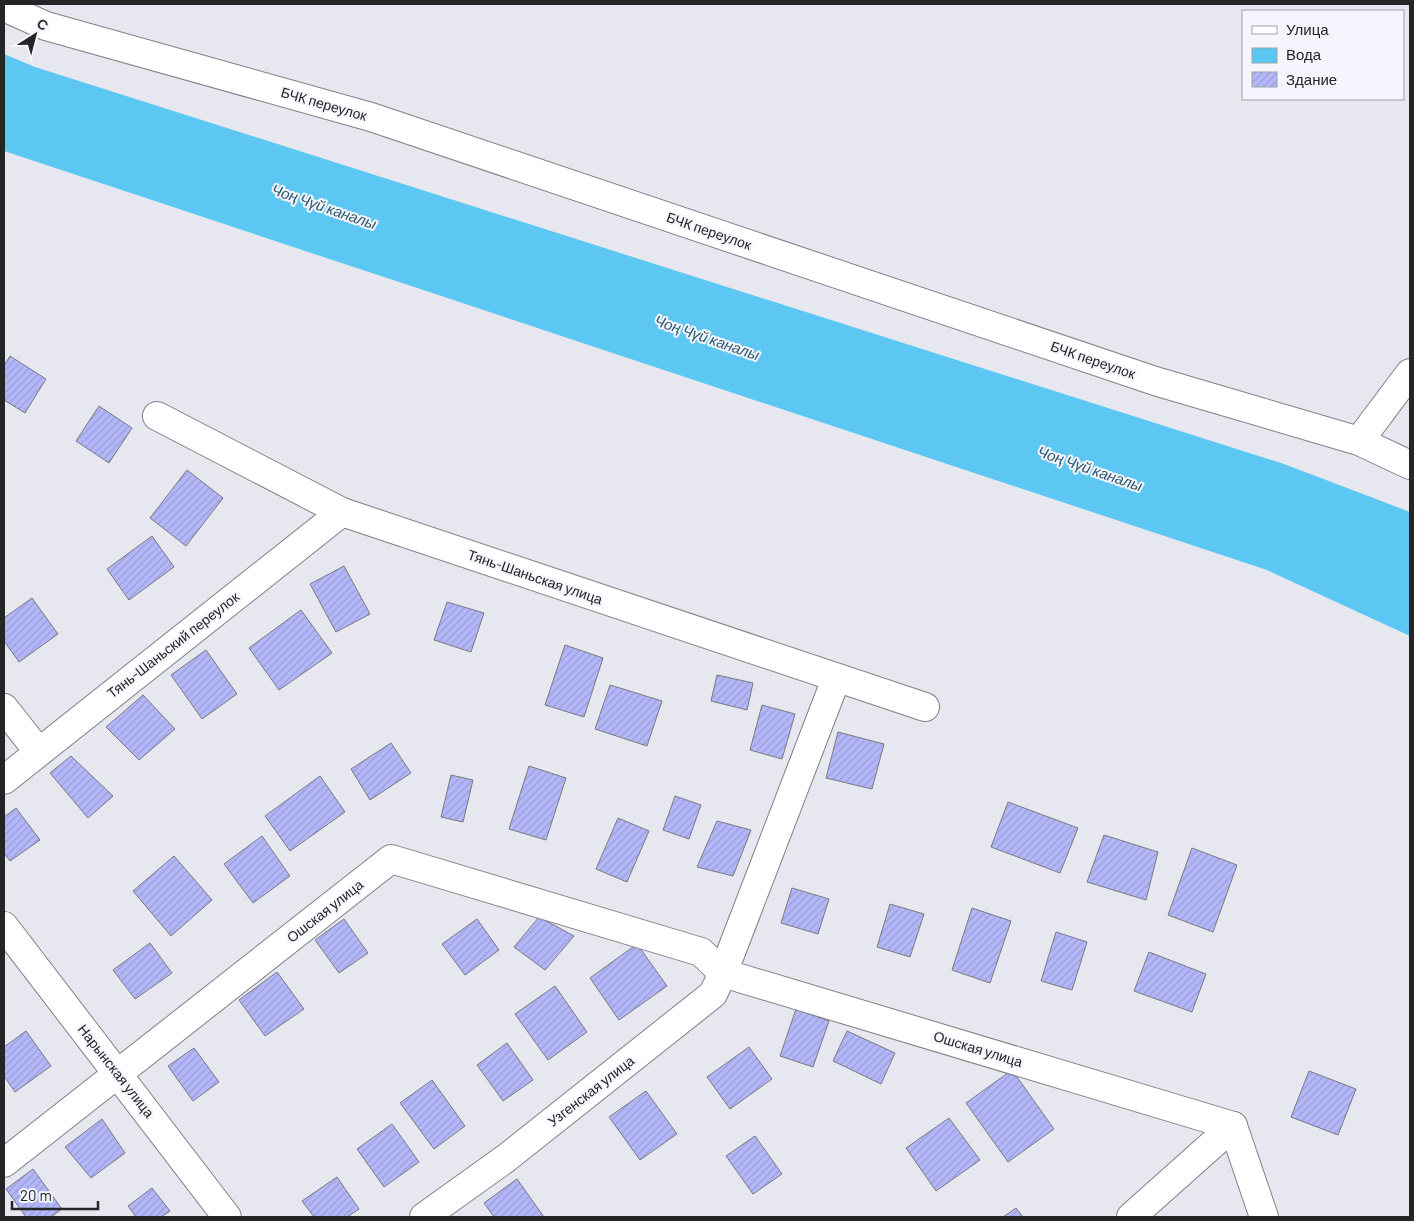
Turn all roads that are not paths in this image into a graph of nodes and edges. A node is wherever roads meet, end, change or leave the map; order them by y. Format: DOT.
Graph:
graph roads {
  1 [pos="4,7"];
  2 [pos="1410,373"];
  3 [pos="157,416"];
  4 [pos="1359,441"];
  5 [pos="1410,465"];
  6 [pos="342,512"];
  7 [pos="836,679"];
  8 [pos="926,707"];
  9 [pos="4,708"];
  10 [pos="38,751"];
  11 [pos="4,780"];
  12 [pos="4,926"];
  13 [pos="724,973"];
  14 [pos="118,1072"];
  15 [pos="1233,1126"];
  16 [pos="4,1163"];
  17 [pos="227,1217"];
  18 [pos="424,1217"];
  19 [pos="1131,1217"];
  20 [pos="1264,1217"];
  1 -- 4 [label="street, БЧК переулок"];
  2 -- 4 [label="street"];
  3 -- 6 [label="street, Тянь-Шаньская улица"];
  4 -- 5 [label="street, БЧК переулок"];
  6 -- 7 [label="street, Тянь-Шаньская улица"];
  6 -- 10 [label="street, Тянь-Шаньский переулок"];
  7 -- 8 [label="street, Тянь-Шаньская улица"];
  7 -- 13 [label="street, Узгенская улица"];
  9 -- 10 [label="street"];
  10 -- 11 [label="street, Тянь-Шаньский переулок"];
  12 -- 14 [label="street, Нарынская улица"];
  13 -- 14 [label="street, Ошская улица"];
  13 -- 15 [label="street, Ошская улица"];
  13 -- 18 [label="street, Узгенская улица"];
  14 -- 16 [label="street, Ошская улица"];
  14 -- 17 [label="street, Нарынская улица"];
  15 -- 19 [label="street"];
  15 -- 20 [label="street"];
}
